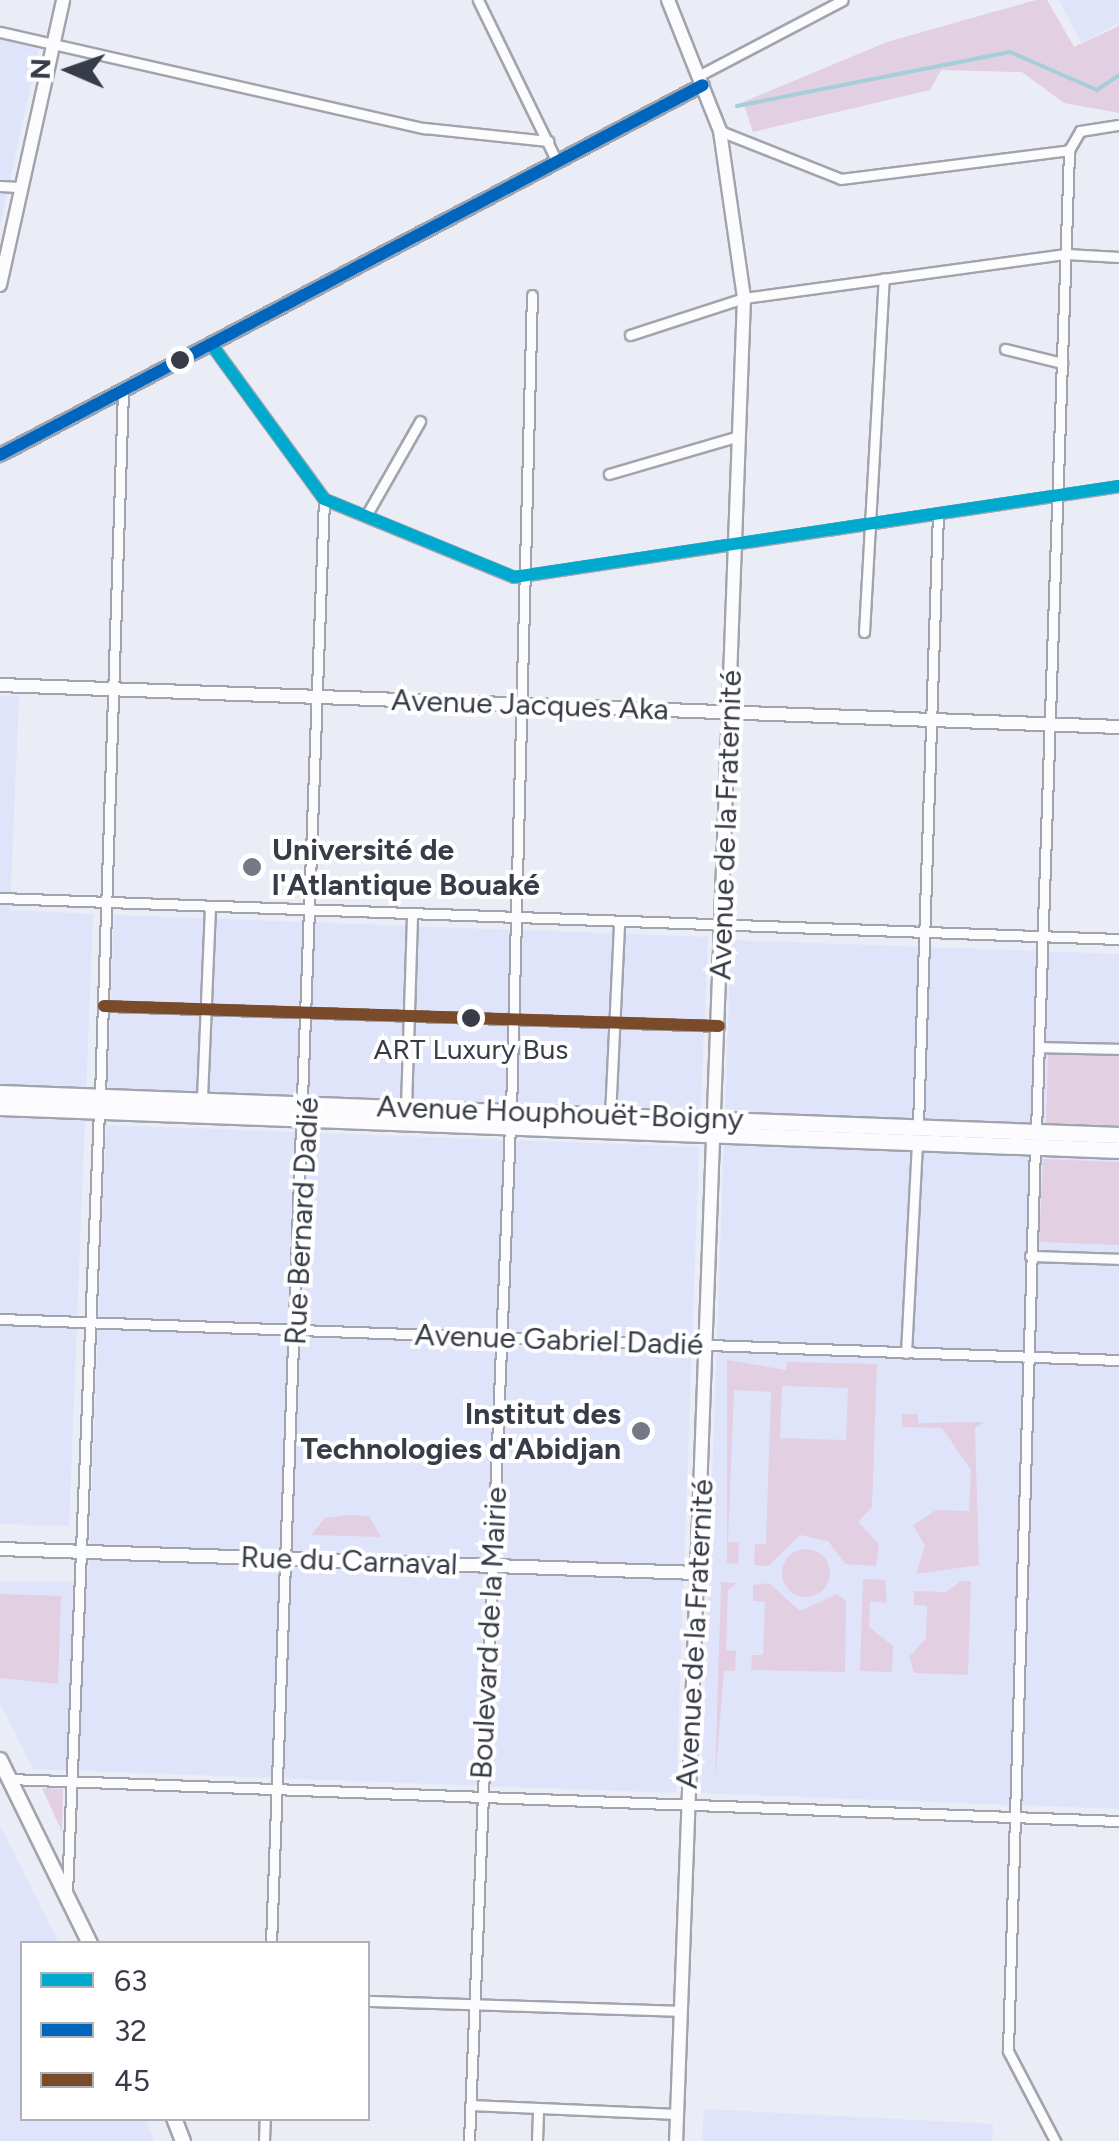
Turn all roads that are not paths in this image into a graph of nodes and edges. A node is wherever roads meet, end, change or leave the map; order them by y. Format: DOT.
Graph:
graph roads {
  1 [pos="64,0"];
  2 [pos="478,0"];
  3 [pos="668,0"];
  4 [pos="843,0"];
  5 [pos="0,32"];
  6 [pos="54,44"];
  7 [pos="702,80"];
  8 [pos="1119,125"];
  9 [pos="720,131"];
  10 [pos="548,141"];
  11 [pos="1070,150"];
  12 [pos="557,162"];
  13 [pos="0,186"];
  14 [pos="22,186"];
  15 [pos="1066,254"];
  16 [pos="1119,258"];
  17 [pos="884,280"];
  18 [pos="0,285"];
  19 [pos="532,294"];
  20 [pos="744,298"];
  21 [pos="630,334"];
  22 [pos="211,344"];
  23 [pos="1005,349"];
  24 [pos="1062,364"];
  25 [pos="123,390"];
  26 [pos="420,421"];
  27 [pos="738,436"];
  28 [pos="0,455"];
  29 [pos="609,474"];
  30 [pos="1119,486"];
  31 [pos="1058,495"];
  32 [pos="324,499"];
  33 [pos="938,513"];
  34 [pos="366,514"];
  35 [pos="870,524"];
  36 [pos="735,541"];
  37 [pos="524,579"];
  38 [pos="864,632"];
  39 [pos="0,685"];
  40 [pos="117,690"];
  41 [pos="320,698"];
  42 [pos="524,705"];
  43 [pos="730,712"];
  44 [pos="930,720"];
  45 [pos="1050,724"];
  46 [pos="1119,726"];
  47 [pos="0,898"];
  48 [pos="108,903"];
  49 [pos="210,907"];
  50 [pos="313,910"];
  51 [pos="412,914"];
  52 [pos="518,919"];
  53 [pos="619,922"];
  54 [pos="723,926"];
  55 [pos="922,933"];
  56 [pos="1042,937"];
  57 [pos="1119,940"];
  58 [pos="104,1006"];
  59 [pos="205,1009"];
  60 [pos="310,1015"];
  61 [pos="409,1018"];
  62 [pos="515,1022"];
  63 [pos="614,1024"];
  64 [pos="719,1026"];
  65 [pos="1039,1047"];
  66 [pos="1119,1049"];
  67 [pos="0,1093"];
  68 [pos="202,1098"];
  69 [pos="308,1101"];
  70 [pos="100,1102"];
  71 [pos="0,1107"];
  72 [pos="406,1107"];
  73 [pos="610,1116"];
  74 [pos="308,1118"];
  75 [pos="510,1118"];
  76 [pos="715,1126"];
  77 [pos="918,1132"];
  78 [pos="1119,1135"];
  79 [pos="1036,1138"];
  80 [pos="1119,1150"];
  81 [pos="1030,1256"];
  82 [pos="1119,1259"];
  83 [pos="0,1320"];
  84 [pos="90,1324"];
  85 [pos="297,1330"];
  86 [pos="502,1337"];
  87 [pos="706,1346"];
  88 [pos="906,1352"];
  89 [pos="1027,1357"];
  90 [pos="1119,1360"];
  91 [pos="0,1549"];
  92 [pos="79,1552"];
  93 [pos="287,1559"];
  94 [pos="492,1565"];
  95 [pos="698,1573"];
  96 [pos="0,1760"];
  97 [pos="10,1779"];
  98 [pos="70,1782"];
  99 [pos="276,1789"];
  100 [pos="481,1797"];
  101 [pos="688,1805"];
  102 [pos="1012,1817"];
  103 [pos="1119,1821"];
  104 [pos="66,1896"];
  105 [pos="88,1941"];
  106 [pos="271,1941"];
  107 [pos="370,2001"];
  108 [pos="474,2004"];
  109 [pos="680,2011"];
  110 [pos="470,2105"];
  111 [pos="538,2108"];
  112 [pos="677,2114"];
  113 [pos="469,2141"];
  114 [pos="537,2141"];
  115 [pos="676,2141"];
  116 [pos="1055,2141"];
  1 -- 6 [label="street"];
  2 -- 10 [label="street"];
  3 -- 7 [label="street, Avenue de la Fraternité"];
  4 -- 7 [label="street"];
  5 -- 6 [label="street"];
  6 -- 10 [label="street"];
  6 -- 14 [label="street"];
  7 -- 9 [label="street, Avenue de la Fraternité"];
  7 -- 12 [label="street"];
  8 -- 11 [label="street"];
  9 -- 11 [label="street"];
  9 -- 20 [label="street, Avenue de la Fraternité"];
  10 -- 12 [label="street"];
  11 -- 15 [label="street"];
  12 -- 22 [label="street"];
  13 -- 14 [label="street"];
  14 -- 18 [label="street"];
  15 -- 16 [label="street"];
  15 -- 17 [label="street"];
  15 -- 24 [label="street"];
  17 -- 20 [label="street"];
  17 -- 35 [label="street"];
  19 -- 37 [label="street, Boulevard de la Mairie"];
  20 -- 21 [label="street"];
  20 -- 27 [label="street, Avenue de la Fraternité"];
  22 -- 25 [label="street"];
  22 -- 32 [label="street"];
  23 -- 24 [label="street"];
  24 -- 31 [label="street"];
  25 -- 28 [label="street"];
  25 -- 40 [label="street"];
  26 -- 34 [label="street"];
  27 -- 29 [label="street"];
  27 -- 36 [label="street, Avenue de la Fraternité"];
  30 -- 31 [label="street"];
  31 -- 33 [label="street"];
  31 -- 45 [label="street"];
  32 -- 34 [label="street"];
  32 -- 41 [label="street, Rue Bernard Dadié"];
  33 -- 35 [label="street"];
  33 -- 44 [label="street"];
  34 -- 37 [label="street"];
  35 -- 36 [label="street"];
  35 -- 38 [label="street"];
  36 -- 37 [label="street"];
  36 -- 43 [label="street, Avenue de la Fraternité"];
  37 -- 42 [label="street, Boulevard de la Mairie"];
  39 -- 40 [label="street, Avenue Jacques Aka"];
  40 -- 41 [label="street, Avenue Jacques Aka"];
  40 -- 48 [label="street"];
  41 -- 42 [label="street, Avenue Jacques Aka"];
  41 -- 50 [label="street, Rue Bernard Dadié"];
  42 -- 43 [label="street, Avenue Jacques Aka"];
  42 -- 52 [label="street, Boulevard de la Mairie"];
  43 -- 44 [label="street, Avenue Jacques Aka"];
  43 -- 54 [label="street, Avenue de la Fraternité"];
  44 -- 45 [label="street, Avenue Jacques Aka"];
  44 -- 55 [label="street"];
  45 -- 46 [label="street, Avenue Jacques Aka"];
  45 -- 56 [label="street"];
  47 -- 48 [label="street"];
  48 -- 49 [label="street"];
  48 -- 58 [label="street"];
  49 -- 50 [label="street"];
  49 -- 59 [label="street"];
  50 -- 51 [label="street"];
  50 -- 60 [label="street, Rue Bernard Dadié"];
  51 -- 52 [label="street"];
  51 -- 61 [label="street"];
  52 -- 53 [label="street"];
  52 -- 62 [label="street, Boulevard de la Mairie"];
  53 -- 54 [label="street"];
  53 -- 63 [label="street"];
  54 -- 55 [label="street"];
  54 -- 64 [label="street, Avenue de la Fraternité"];
  55 -- 56 [label="street"];
  55 -- 77 [label="street"];
  56 -- 57 [label="street"];
  56 -- 65 [label="street"];
  58 -- 59 [label="street"];
  58 -- 70 [label="street"];
  59 -- 60 [label="street"];
  59 -- 68 [label="street"];
  60 -- 61 [label="street"];
  60 -- 69 [label="street, Rue Bernard Dadié"];
  61 -- 62 [label="street"];
  61 -- 72 [label="street"];
  62 -- 63 [label="street"];
  62 -- 75 [label="street, Boulevard de la Mairie"];
  63 -- 64 [label="street"];
  63 -- 73 [label="street"];
  64 -- 76 [label="street, Avenue de la Fraternité"];
  65 -- 66 [label="street"];
  65 -- 79 [label="street"];
  67 -- 70 [label="highway, Avenue Houphouët-Boigny"];
  68 -- 69 [label="highway, Avenue Houphouët-Boigny"];
  68 -- 70 [label="highway, Avenue Houphouët-Boigny"];
  69 -- 72 [label="highway, Avenue Houphouët-Boigny"];
  69 -- 74 [label="street, Rue Bernard Dadié"];
  70 -- 71 [label="highway, Avenue Houphouët-Boigny"];
  70 -- 74 [label="highway, Avenue Houphouët-Boigny"];
  70 -- 84 [label="street"];
  72 -- 75 [label="highway, Avenue Houphouët-Boigny"];
  73 -- 75 [label="highway, Avenue Houphouët-Boigny"];
  73 -- 76 [label="highway, Avenue Houphouët-Boigny"];
  74 -- 75 [label="highway, Avenue Houphouët-Boigny"];
  74 -- 85 [label="street, Rue Bernard Dadié"];
  75 -- 76 [label="highway, Avenue Houphouët-Boigny"];
  75 -- 86 [label="street, Boulevard de la Mairie"];
  76 -- 77 [label="highway, Avenue Houphouët-Boigny"];
  76 -- 87 [label="street, Avenue de la Fraternité"];
  77 -- 79 [label="highway, Avenue Houphouët-Boigny"];
  77 -- 88 [label="street"];
  78 -- 79 [label="highway, Avenue Houphouët-Boigny"];
  79 -- 80 [label="highway, Avenue Houphouët-Boigny"];
  79 -- 81 [label="street"];
  81 -- 82 [label="street"];
  81 -- 89 [label="street"];
  83 -- 84 [label="street, Avenue Gabriel Dadié"];
  84 -- 85 [label="street, Avenue Gabriel Dadié"];
  84 -- 92 [label="street"];
  85 -- 86 [label="street, Avenue Gabriel Dadié"];
  85 -- 93 [label="street, Rue Bernard Dadié"];
  86 -- 87 [label="street, Avenue Gabriel Dadié"];
  86 -- 94 [label="street, Boulevard de la Mairie"];
  87 -- 88 [label="street, Avenue Gabriel Dadié"];
  87 -- 95 [label="street, Avenue de la Fraternité"];
  88 -- 89 [label="street, Avenue Gabriel Dadié"];
  89 -- 90 [label="street, Avenue Gabriel Dadié"];
  89 -- 102 [label="street"];
  91 -- 92 [label="street, Rue du Carnaval"];
  92 -- 93 [label="street, Rue du Carnaval"];
  92 -- 98 [label="street"];
  93 -- 94 [label="street, Rue du Carnaval"];
  93 -- 99 [label="street, Rue Bernard Dadié"];
  94 -- 95 [label="street, Rue du Carnaval"];
  94 -- 100 [label="street, Boulevard de la Mairie"];
  95 -- 101 [label="street, Avenue de la Fraternité"];
  96 -- 97 [label="main road"];
  97 -- 98 [label="street"];
  97 -- 104 [label="main road"];
  98 -- 99 [label="street"];
  98 -- 104 [label="street"];
  99 -- 100 [label="street"];
  99 -- 106 [label="street, Rue Bernard Dadié"];
  100 -- 101 [label="street"];
  100 -- 108 [label="street, Boulevard de la Mairie"];
  101 -- 102 [label="street"];
  101 -- 109 [label="street, Avenue de la Fraternité"];
  102 -- 103 [label="street"];
  102 -- 116 [label="street"];
  104 -- 105 [label="main road"];
  107 -- 108 [label="street"];
  108 -- 109 [label="street"];
  108 -- 110 [label="street, Boulevard de la Mairie"];
  109 -- 112 [label="street, Avenue de la Fraternité"];
  110 -- 111 [label="street"];
  110 -- 113 [label="street, Boulevard de la Mairie"];
  111 -- 112 [label="street"];
  111 -- 114 [label="street"];
  112 -- 115 [label="street, Avenue de la Fraternité"];
}
